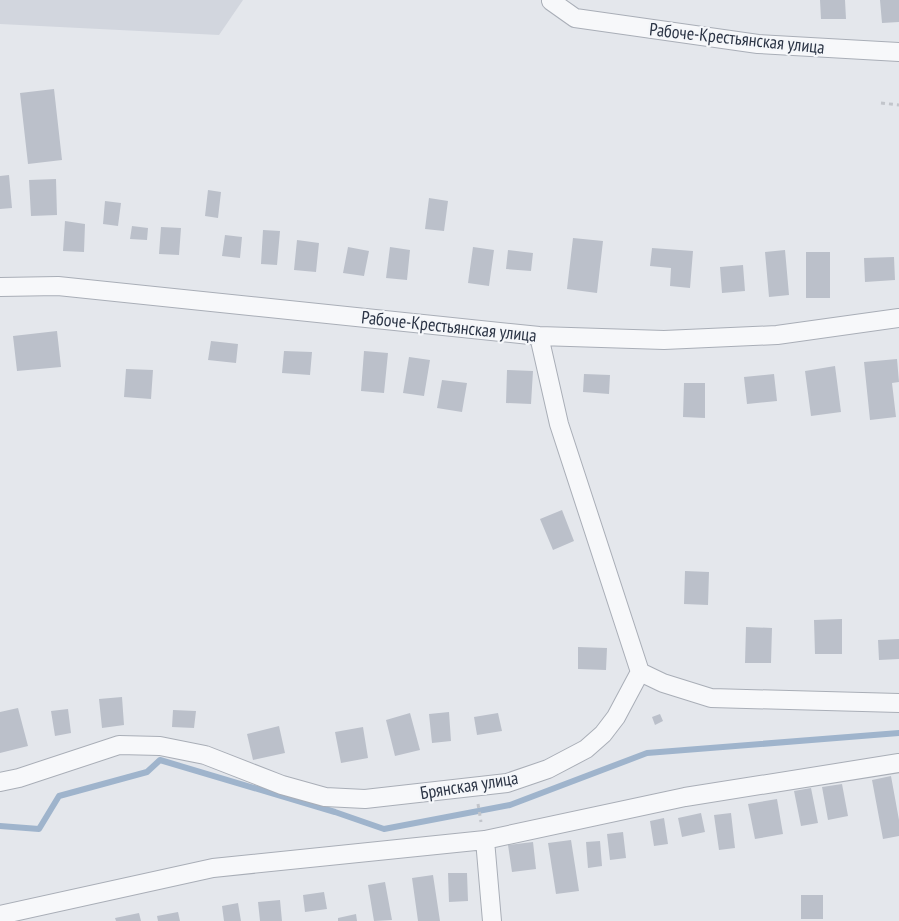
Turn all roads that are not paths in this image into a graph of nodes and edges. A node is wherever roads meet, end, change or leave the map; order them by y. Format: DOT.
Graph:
graph roads {
  1 [pos="551,1"];
  2 [pos="899,52"];
  3 [pos="0,287"];
  4 [pos="899,318"];
  5 [pos="539,336"];
  6 [pos="640,672"];
  7 [pos="899,703"];
  8 [pos="899,763"];
  9 [pos="0,782"];
  10 [pos="485,840"];
  11 [pos="0,915"];
  12 [pos="492,921"];
  1 -- 2 [label="street, Рабоче-Крестьянская улица"];
  3 -- 5 [label="street, Рабоче-Крестьянская улица"];
  4 -- 5 [label="street, Рабоче-Крестьянская улица"];
  5 -- 6 [label="street"];
  6 -- 7 [label="street"];
  6 -- 9 [label="street, Брянская улица"];
  8 -- 10 [label="street"];
  10 -- 11 [label="street"];
  10 -- 12 [label="street"];
}
